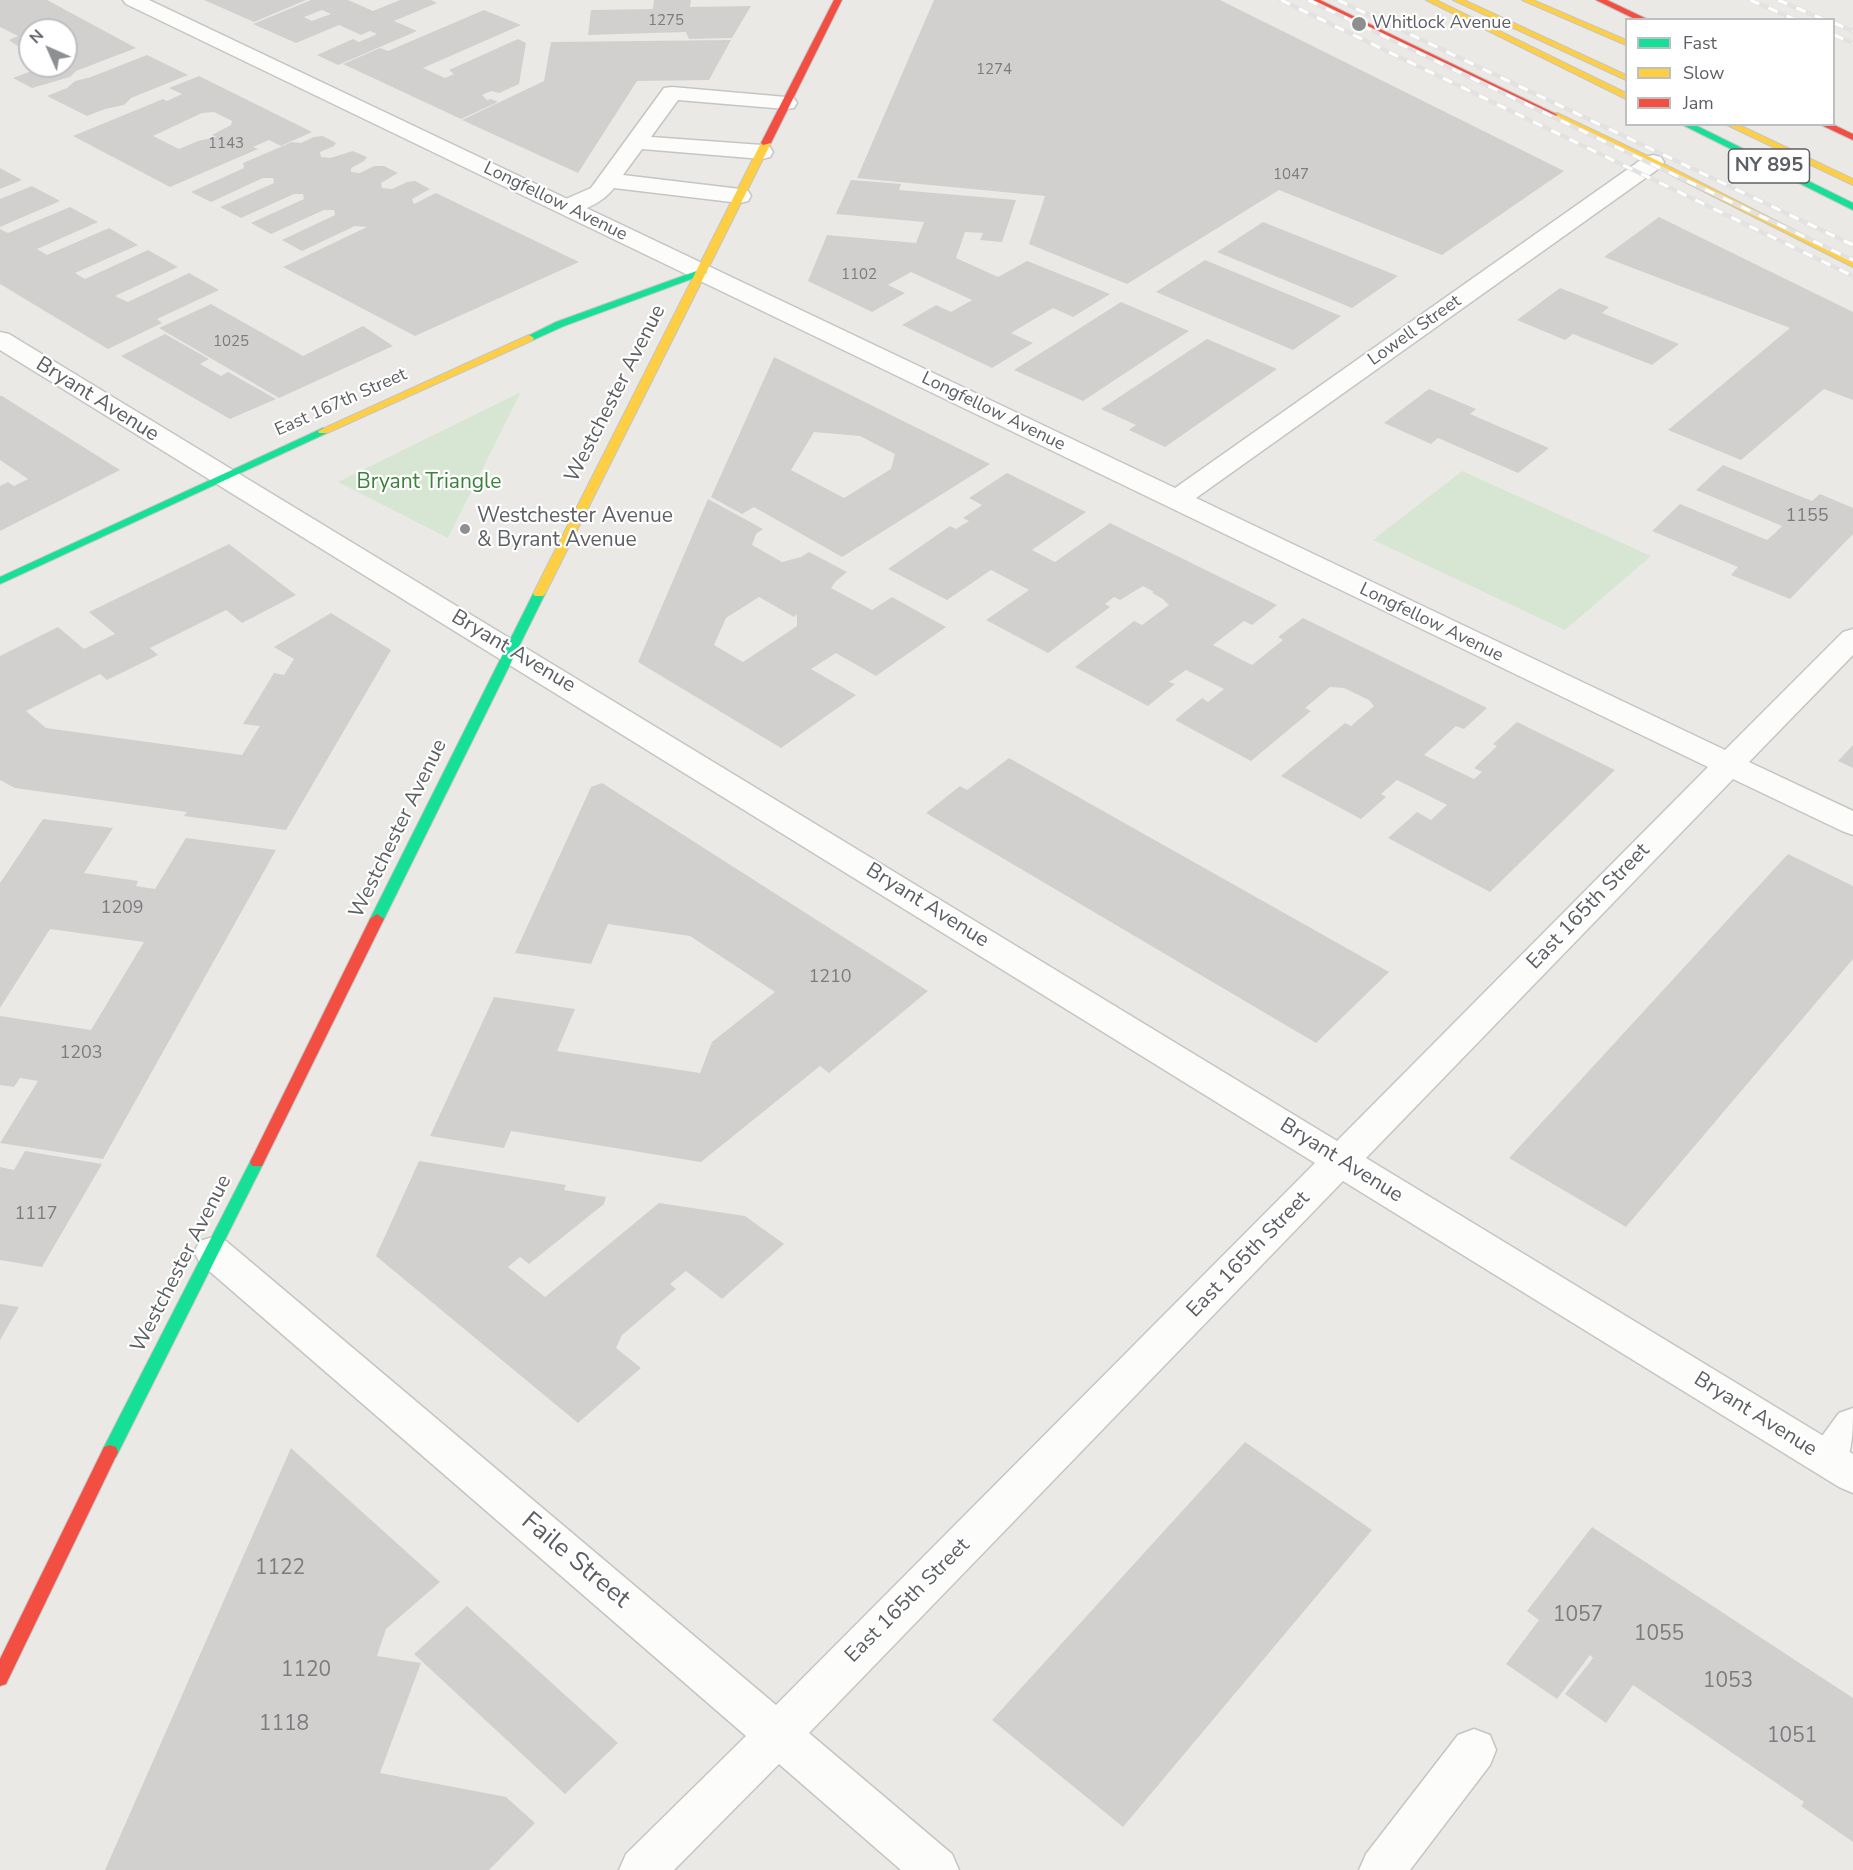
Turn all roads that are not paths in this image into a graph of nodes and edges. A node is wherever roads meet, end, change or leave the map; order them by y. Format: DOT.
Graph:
graph roads {
  1 [pos="133,0"];
  2 [pos="838,0"];
  3 [pos="1313,0"];
  4 [pos="1430,0"];
  5 [pos="1457,0"];
  6 [pos="1526,0"];
  7 [pos="1600,0"];
  8 [pos="1510,4"];
  9 [pos="1640,18"];
  10 [pos="1625,43"];
  11 [pos="1625,56"];
  12 [pos="1625,78"];
  13 [pos="1625,96"];
  14 [pos="786,103"];
  15 [pos="1689,126"];
  16 [pos="1733,126"];
  17 [pos="1828,126"];
  18 [pos="1853,136"];
  19 [pos="636,142"];
  20 [pos="762,152"];
  21 [pos="1653,162"];
  22 [pos="608,180"];
  23 [pos="1853,182"];
  24 [pos="740,196"];
  25 [pos="567,207"];
  26 [pos="1853,207"];
  27 [pos="1853,264"];
  28 [pos="702,272"];
  29 [pos="0,339"];
  30 [pos="222,477"];
  31 [pos="1176,500"];
  32 [pos="0,581"];
  33 [pos="1853,638"];
  34 [pos="510,651"];
  35 [pos="1728,765"];
  36 [pos="1853,824"];
  37 [pos="1341,1161"];
  38 [pos="213,1252"];
  39 [pos="1853,1425"];
  40 [pos="1841,1467"];
  41 [pos="0,1678"];
  42 [pos="778,1734"];
  43 [pos="1474,1750"];
  44 [pos="642,1870"];
  45 [pos="936,1870"];
  46 [pos="1382,1870"];
  1 -- 25 [label="street, Longfellow Avenue"];
  2 -- 14 [label="main road, Westchester Avenue"];
  3 -- 21 [label="main road"];
  4 -- 13 [label="main road"];
  5 -- 12 [label="main road"];
  6 -- 10 [label="main road"];
  7 -- 9 [label="main road"];
  8 -- 11 [label="main road"];
  14 -- 19 [label="street"];
  14 -- 20 [label="main road, Westchester Avenue"];
  15 -- 26 [label="main road, NY 895"];
  16 -- 23 [label="main road"];
  17 -- 18 [label="main road, NY 895"];
  19 -- 20 [label="street"];
  19 -- 22 [label="street"];
  20 -- 24 [label="main road, Westchester Avenue"];
  21 -- 27 [label="main road"];
  21 -- 31 [label="street, Lowell Street"];
  22 -- 24 [label="street"];
  22 -- 25 [label="street"];
  24 -- 28 [label="main road, Westchester Avenue"];
  25 -- 28 [label="street, Longfellow Avenue"];
  28 -- 30 [label="main road, East 167th Street"];
  28 -- 31 [label="street, Longfellow Avenue"];
  28 -- 34 [label="main road, Westchester Avenue"];
  29 -- 30 [label="street, Bryant Avenue"];
  30 -- 32 [label="main road, East 167th Street"];
  30 -- 34 [label="street, Bryant Avenue"];
  31 -- 35 [label="street, Longfellow Avenue"];
  33 -- 35 [label="street, East 165th Street"];
  34 -- 37 [label="street, Bryant Avenue"];
  34 -- 38 [label="main road, Westchester Avenue"];
  35 -- 36 [label="street, Longfellow Avenue"];
  35 -- 37 [label="street, East 165th Street"];
  37 -- 40 [label="street, Bryant Avenue"];
  37 -- 42 [label="street, East 165th Street"];
  38 -- 41 [label="main road, Westchester Avenue"];
  38 -- 42 [label="street, Faile Street"];
  39 -- 40 [label="street"];
  42 -- 44 [label="street, East 165th Street"];
  42 -- 45 [label="street, Faile Street"];
  43 -- 46 [label="street"];
}
